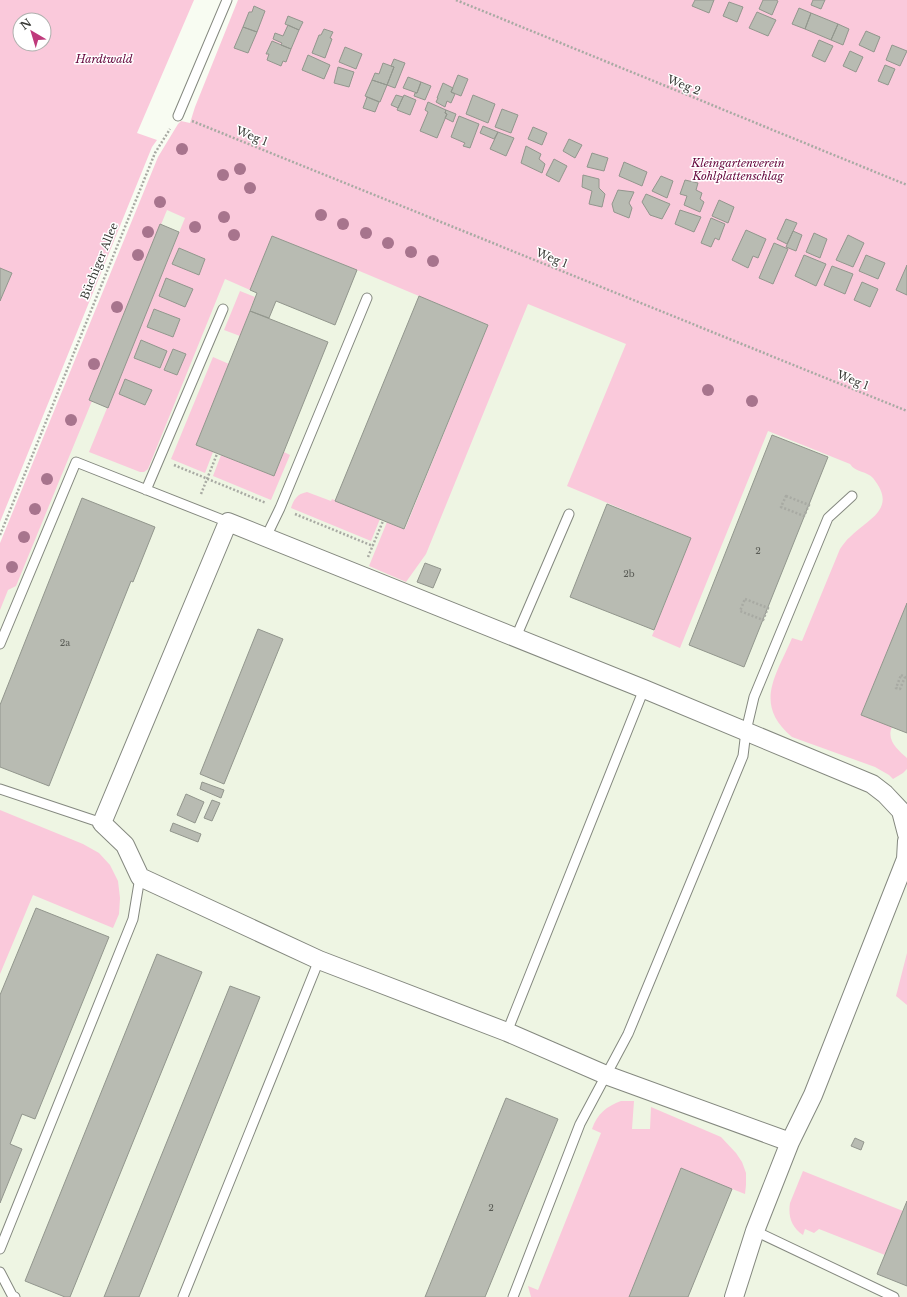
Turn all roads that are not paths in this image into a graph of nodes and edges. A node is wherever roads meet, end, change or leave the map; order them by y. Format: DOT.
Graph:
graph roads {
  1 [pos="227,0"];
  2 [pos="178,116"];
  3 [pos="367,298"];
  4 [pos="223,309"];
  5 [pos="146,490"];
  6 [pos="852,496"];
  7 [pos="568,514"];
  8 [pos="228,522"];
  9 [pos="266,537"];
  10 [pos="516,637"];
  11 [pos="0,644"];
  12 [pos="644,688"];
  13 [pos="746,731"];
  14 [pos="0,789"];
  15 [pos="904,806"];
  16 [pos="102,823"];
  17 [pos="907,834"];
  18 [pos="907,841"];
  19 [pos="140,877"];
  20 [pos="319,960"];
  21 [pos="507,1032"];
  22 [pos="606,1075"];
  23 [pos="790,1142"];
  24 [pos="755,1231"];
  25 [pos="0,1249"];
  26 [pos="0,1272"];
  27 [pos="15,1297"];
  28 [pos="184,1297"];
  29 [pos="512,1297"];
  30 [pos="734,1297"];
  31 [pos="894,1297"];
  1 -- 2 [label="lane"];
  3 -- 9 [label="lane"];
  4 -- 5 [label="lane"];
  5 -- 8 [label="lane"];
  5 -- 11 [label="lane"];
  6 -- 13 [label="lane"];
  7 -- 10 [label="lane"];
  8 -- 9 [label="street"];
  8 -- 16 [label="street"];
  9 -- 10 [label="street"];
  10 -- 12 [label="street"];
  12 -- 13 [label="street"];
  12 -- 21 [label="lane"];
  13 -- 15 [label="street"];
  13 -- 22 [label="lane"];
  14 -- 16 [label="lane"];
  15 -- 17 [label="street"];
  16 -- 19 [label="street"];
  18 -- 23 [label="street"];
  19 -- 20 [label="street"];
  19 -- 25 [label="lane"];
  20 -- 21 [label="street"];
  20 -- 28 [label="lane"];
  21 -- 22 [label="street"];
  22 -- 23 [label="street"];
  22 -- 29 [label="lane"];
  23 -- 24 [label="street"];
  24 -- 30 [label="street"];
  24 -- 31 [label="lane"];
  26 -- 27 [label="lane"];
}
